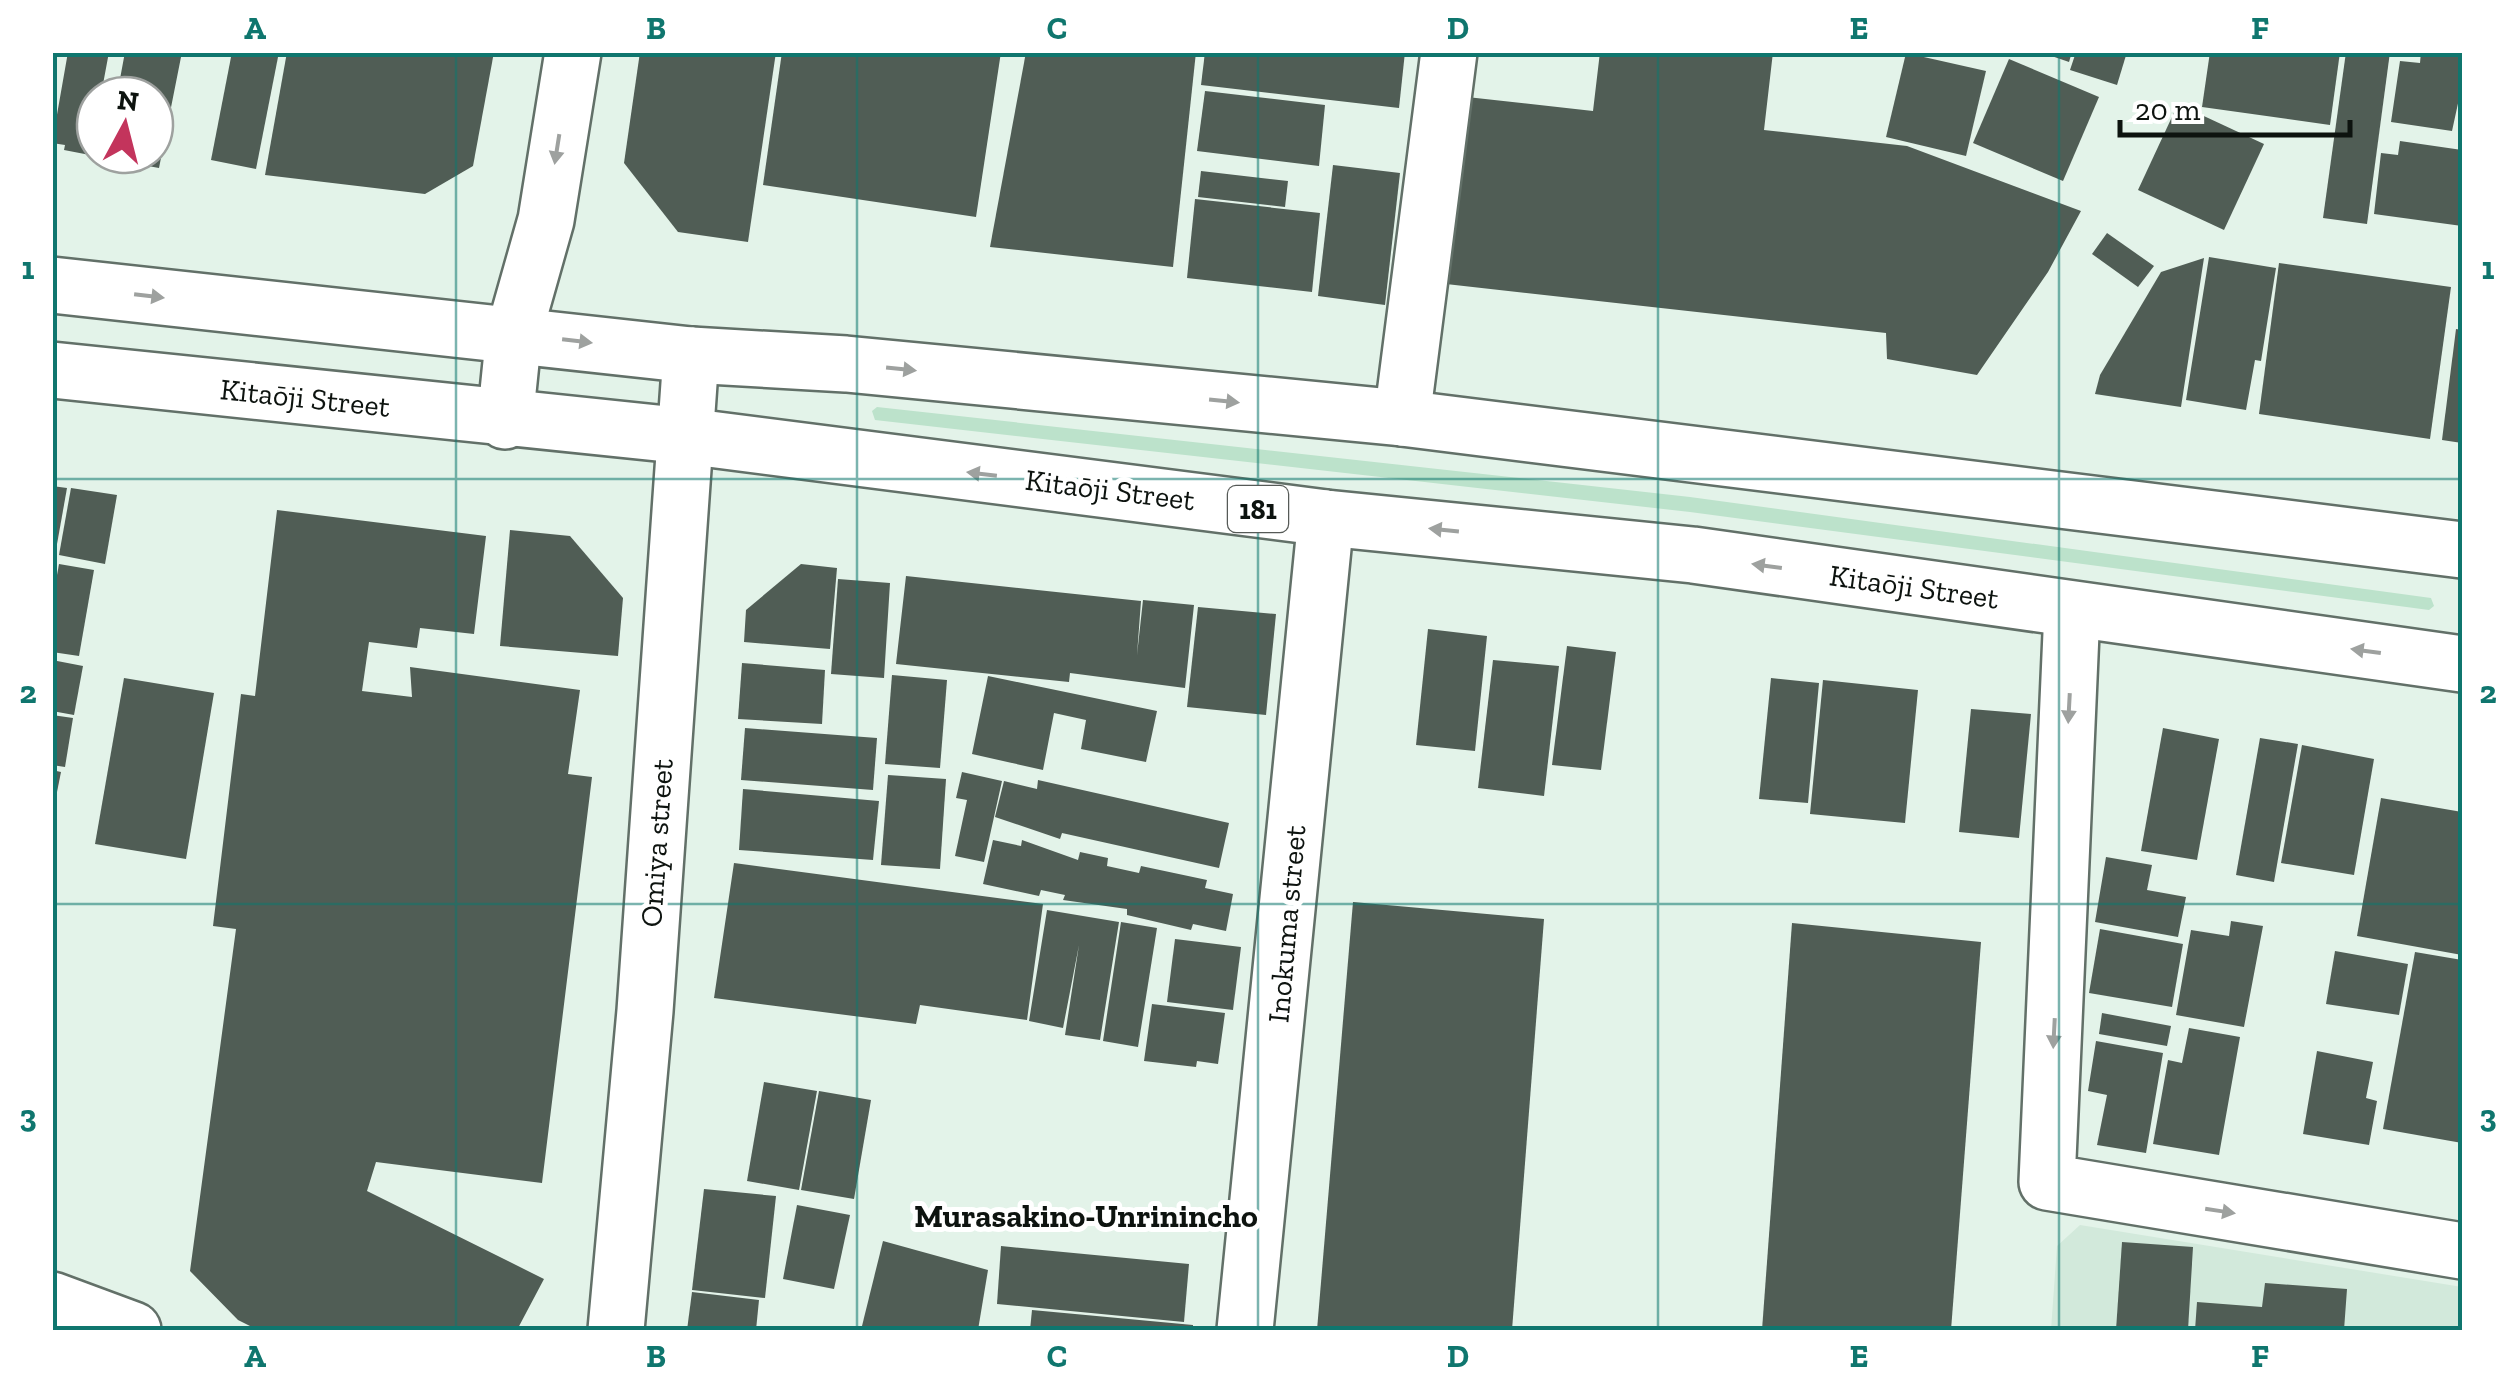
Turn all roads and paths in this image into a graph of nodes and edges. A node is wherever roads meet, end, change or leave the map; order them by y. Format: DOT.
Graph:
graph roads {
  1 [pos="572,52"];
  2 [pos="1449,52"];
  3 [pos="52,284"];
  4 [pos="514,333"];
  5 [pos="691,355"];
  6 [pos="52,370"];
  7 [pos="1402,418"];
  8 [pos="505,420"];
  9 [pos="686,436"];
  10 [pos="1326,518"];
  11 [pos="2462,550"];
  12 [pos="2072,610"];
  13 [pos="2462,664"];
  14 [pos="2462,1251"];
  15 [pos="52,1300"];
  16 [pos="133,1330"];
  17 [pos="616,1330"];
  18 [pos="1245,1330"];
  1 -- 4 [label="main road, one-way"];
  2 -- 7 [label="main road"];
  3 -- 4 [label="main road, one-way"];
  4 -- 5 [label="main road, one-way"];
  4 -- 8 [label="main road"];
  5 -- 7 [label="main road, one-way"];
  5 -- 9 [label="main road, Omiya street"];
  6 -- 8 [label="main road, Kitaōji Street / 181"];
  7 -- 11 [label="main road"];
  8 -- 9 [label="main road, Kitaōji Street / 181"];
  10 -- 9 [label="main road, Kitaōji Street / 181, one-way"];
  9 -- 17 [label="main road, Omiya street"];
  12 -- 10 [label="main road, Kitaōji Street / 181, one-way"];
  10 -- 18 [label="main road, Inokuma street"];
  13 -- 12 [label="main road, Kitaōji Street / 181, one-way"];
  12 -- 14 [label="main road, one-way"];
  15 -- 16 [label="main road"];
}
